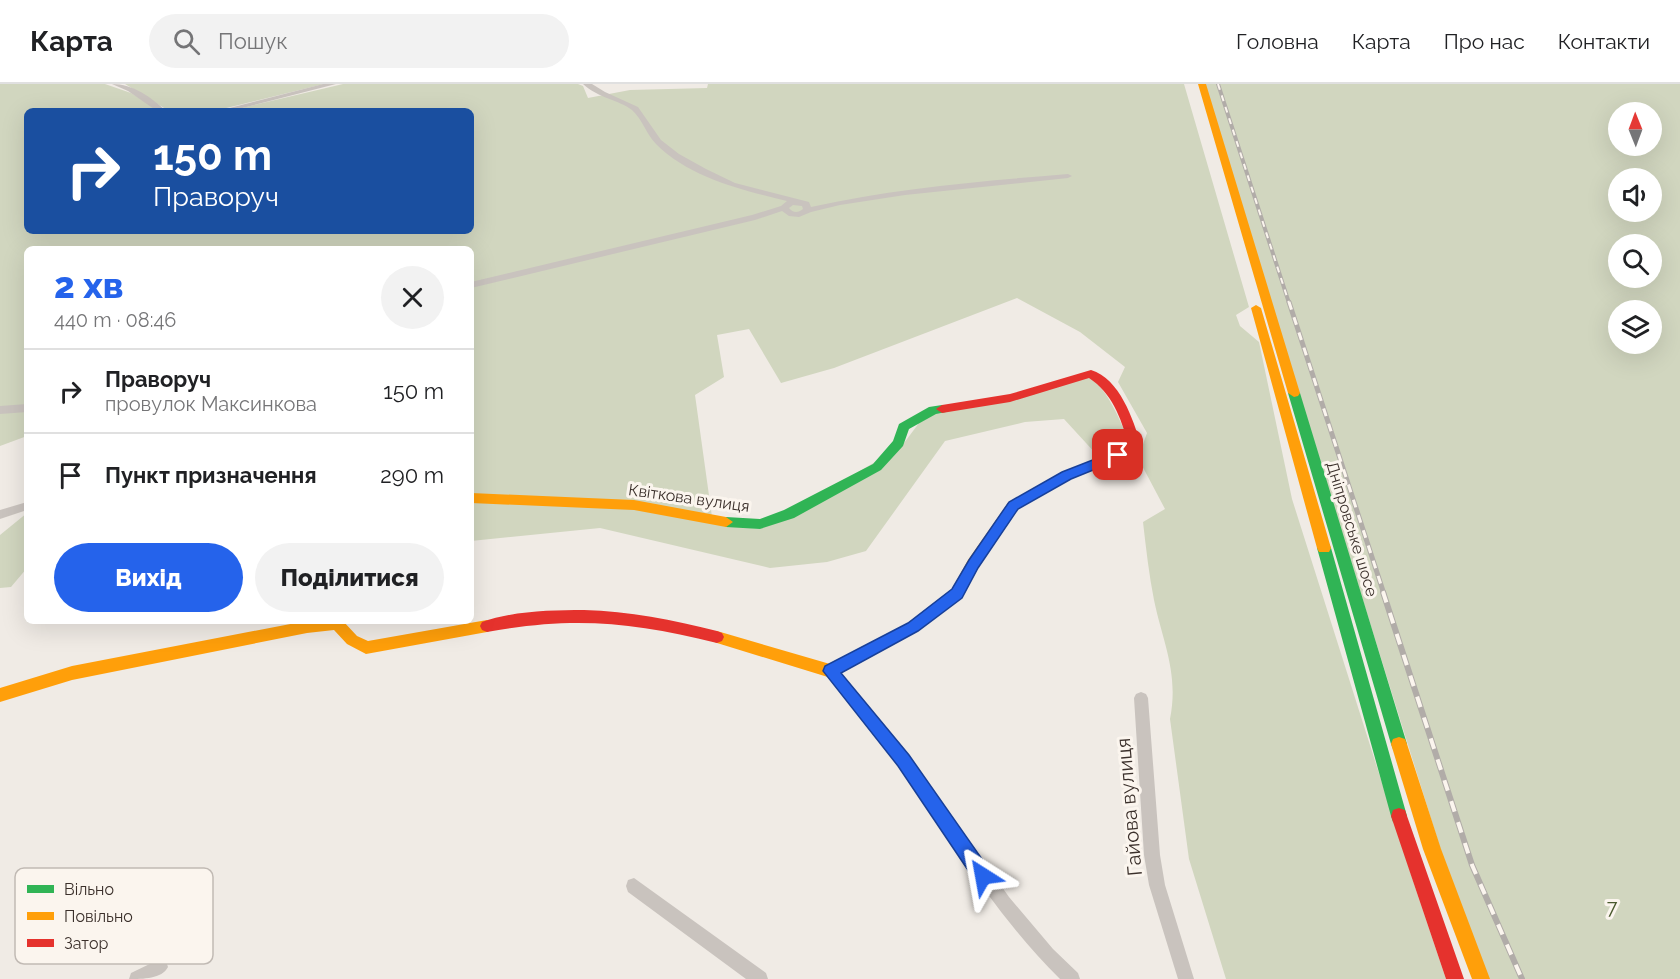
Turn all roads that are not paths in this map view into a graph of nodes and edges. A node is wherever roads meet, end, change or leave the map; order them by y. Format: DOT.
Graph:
graph roads {
  1 [pos="116,84"];
  2 [pos="332,84"];
  3 [pos="587,84"];
  4 [pos="1193,84"];
  5 [pos="1202,84"];
  6 [pos="158,108"];
  7 [pos="234,108"];
  8 [pos="1068,176"];
  9 [pos="776,196"];
  10 [pos="804,205"];
  11 [pos="787,209"];
  12 [pos="474,284"];
  13 [pos="24,408"];
  14 [pos="0,410"];
  15 [pos="474,498"];
  16 [pos="24,508"];
  17 [pos="0,515"];
  18 [pos="831,671"];
  19 [pos="0,695"];
  20 [pos="1141,698"];
  21 [pos="634,886"];
  22 [pos="160,967"];
  23 [pos="137,979"];
  24 [pos="760,979"];
  25 [pos="1072,979"];
  26 [pos="1186,979"];
  27 [pos="1455,979"];
  28 [pos="1481,979"];
  1 -- 6 [label="street"];
  2 -- 7 [label="street"];
  3 -- 9 [label="street"];
  4 -- 27 [label="main road, Дніпровське шосе"];
  5 -- 28 [label="main road, Дніпровське шосе"];
  8 -- 10 [label="street"];
  9 -- 10 [label="street"];
  9 -- 11 [label="street"];
  10 -- 11 [label="street"];
  11 -- 12 [label="street"];
  13 -- 14 [label="street"];
  15 -- 18 [label="main road, Квіткова вулиця"];
  16 -- 17 [label="street"];
  18 -- 19 [label="main road"];
  18 -- 25 [label="street"];
  20 -- 26 [label="street, Гайова вулиця"];
  21 -- 24 [label="street"];
  22 -- 23 [label="street"];
}
